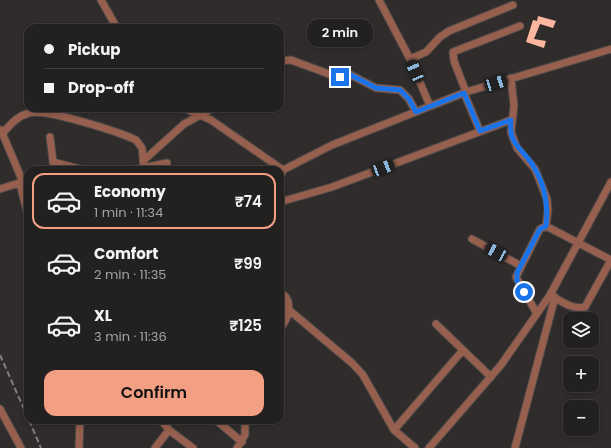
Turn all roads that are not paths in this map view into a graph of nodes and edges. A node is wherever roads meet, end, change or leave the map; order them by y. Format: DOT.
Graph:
graph roads {
  1 [pos="101,0"];
  2 [pos="379,0"];
  3 [pos="513,5"];
  4 [pos="115,24"];
  5 [pos="520,26"];
  6 [pos="611,49"];
  7 [pos="410,59"];
  8 [pos="284,61"];
  9 [pos="511,78"];
  10 [pos="465,92"];
  11 [pos="430,106"];
  12 [pos="194,112"];
  13 [pos="207,112"];
  14 [pos="416,112"];
  15 [pos="202,115"];
  16 [pos="511,120"];
  17 [pos="1,131"];
  18 [pos="480,131"];
  19 [pos="50,137"];
  20 [pos="13,160"];
  21 [pos="168,163"];
  22 [pos="143,164"];
  23 [pos="54,166"];
  24 [pos="139,166"];
  25 [pos="277,166"];
  26 [pos="284,169"];
  27 [pos="611,182"];
  28 [pos="20,183"];
  29 [pos="24,183"];
  30 [pos="0,189"];
  31 [pos="24,200"];
  32 [pos="284,201"];
  33 [pos="546,226"];
  34 [pos="472,238"];
  35 [pos="578,243"];
  36 [pos="521,266"];
  37 [pos="552,296"];
  38 [pos="284,297"];
  39 [pos="289,310"];
  40 [pos="537,314"];
  41 [pos="284,322"];
  42 [pos="436,324"];
  43 [pos="463,350"];
  44 [pos="490,377"];
  45 [pos="0,409"];
  46 [pos="80,424"];
  47 [pos="164,424"];
  48 [pos="221,424"];
  49 [pos="245,424"];
  50 [pos="169,430"];
  51 [pos="394,430"];
  52 [pos="242,442"];
  53 [pos="21,448"];
  54 [pos="79,448"];
  55 [pos="155,448"];
  56 [pos="193,448"];
  57 [pos="237,448"];
  58 [pos="415,448"];
  59 [pos="429,448"];
  60 [pos="514,448"];
  1 -- 4 [label="street"];
  2 -- 7 [label="street"];
  3 -- 7 [label="street"];
  5 -- 10 [label="street"];
  6 -- 9 [label="street"];
  7 -- 11 [label="street"];
  8 -- 14 [label="street"];
  9 -- 10 [label="street"];
  9 -- 16 [label="street"];
  10 -- 11 [label="street"];
  10 -- 18 [label="street"];
  11 -- 14 [label="street"];
  12 -- 15 [label="street"];
  13 -- 15 [label="street"];
  14 -- 26 [label="street"];
  15 -- 22 [label="street"];
  15 -- 25 [label="street"];
  16 -- 18 [label="street"];
  16 -- 33 [label="street"];
  17 -- 20 [label="street"];
  17 -- 22 [label="street"];
  18 -- 32 [label="street"];
  19 -- 23 [label="street"];
  20 -- 28 [label="street"];
  20 -- 29 [label="street"];
  21 -- 22 [label="street"];
  22 -- 24 [label="street"];
  27 -- 35 [label="street"];
  28 -- 30 [label="street"];
  28 -- 31 [label="street"];
  33 -- 35 [label="street"];
  33 -- 36 [label="street"];
  34 -- 36 [label="street"];
  35 -- 37 [label="street"];
  35 -- 37 [label="street"];
  36 -- 40 [label="street"];
  37 -- 40 [label="street"];
  37 -- 60 [label="street"];
  38 -- 39 [label="street"];
  39 -- 41 [label="street"];
  39 -- 51 [label="street"];
  40 -- 44 [label="street"];
  42 -- 43 [label="street"];
  43 -- 44 [label="street"];
  43 -- 51 [label="street"];
  44 -- 59 [label="street"];
  45 -- 53 [label="street"];
  46 -- 54 [label="street"];
  47 -- 50 [label="street"];
  48 -- 52 [label="street"];
  49 -- 52 [label="street"];
  50 -- 55 [label="street"];
  50 -- 56 [label="street"];
  51 -- 58 [label="street"];
  52 -- 57 [label="street"];
}
